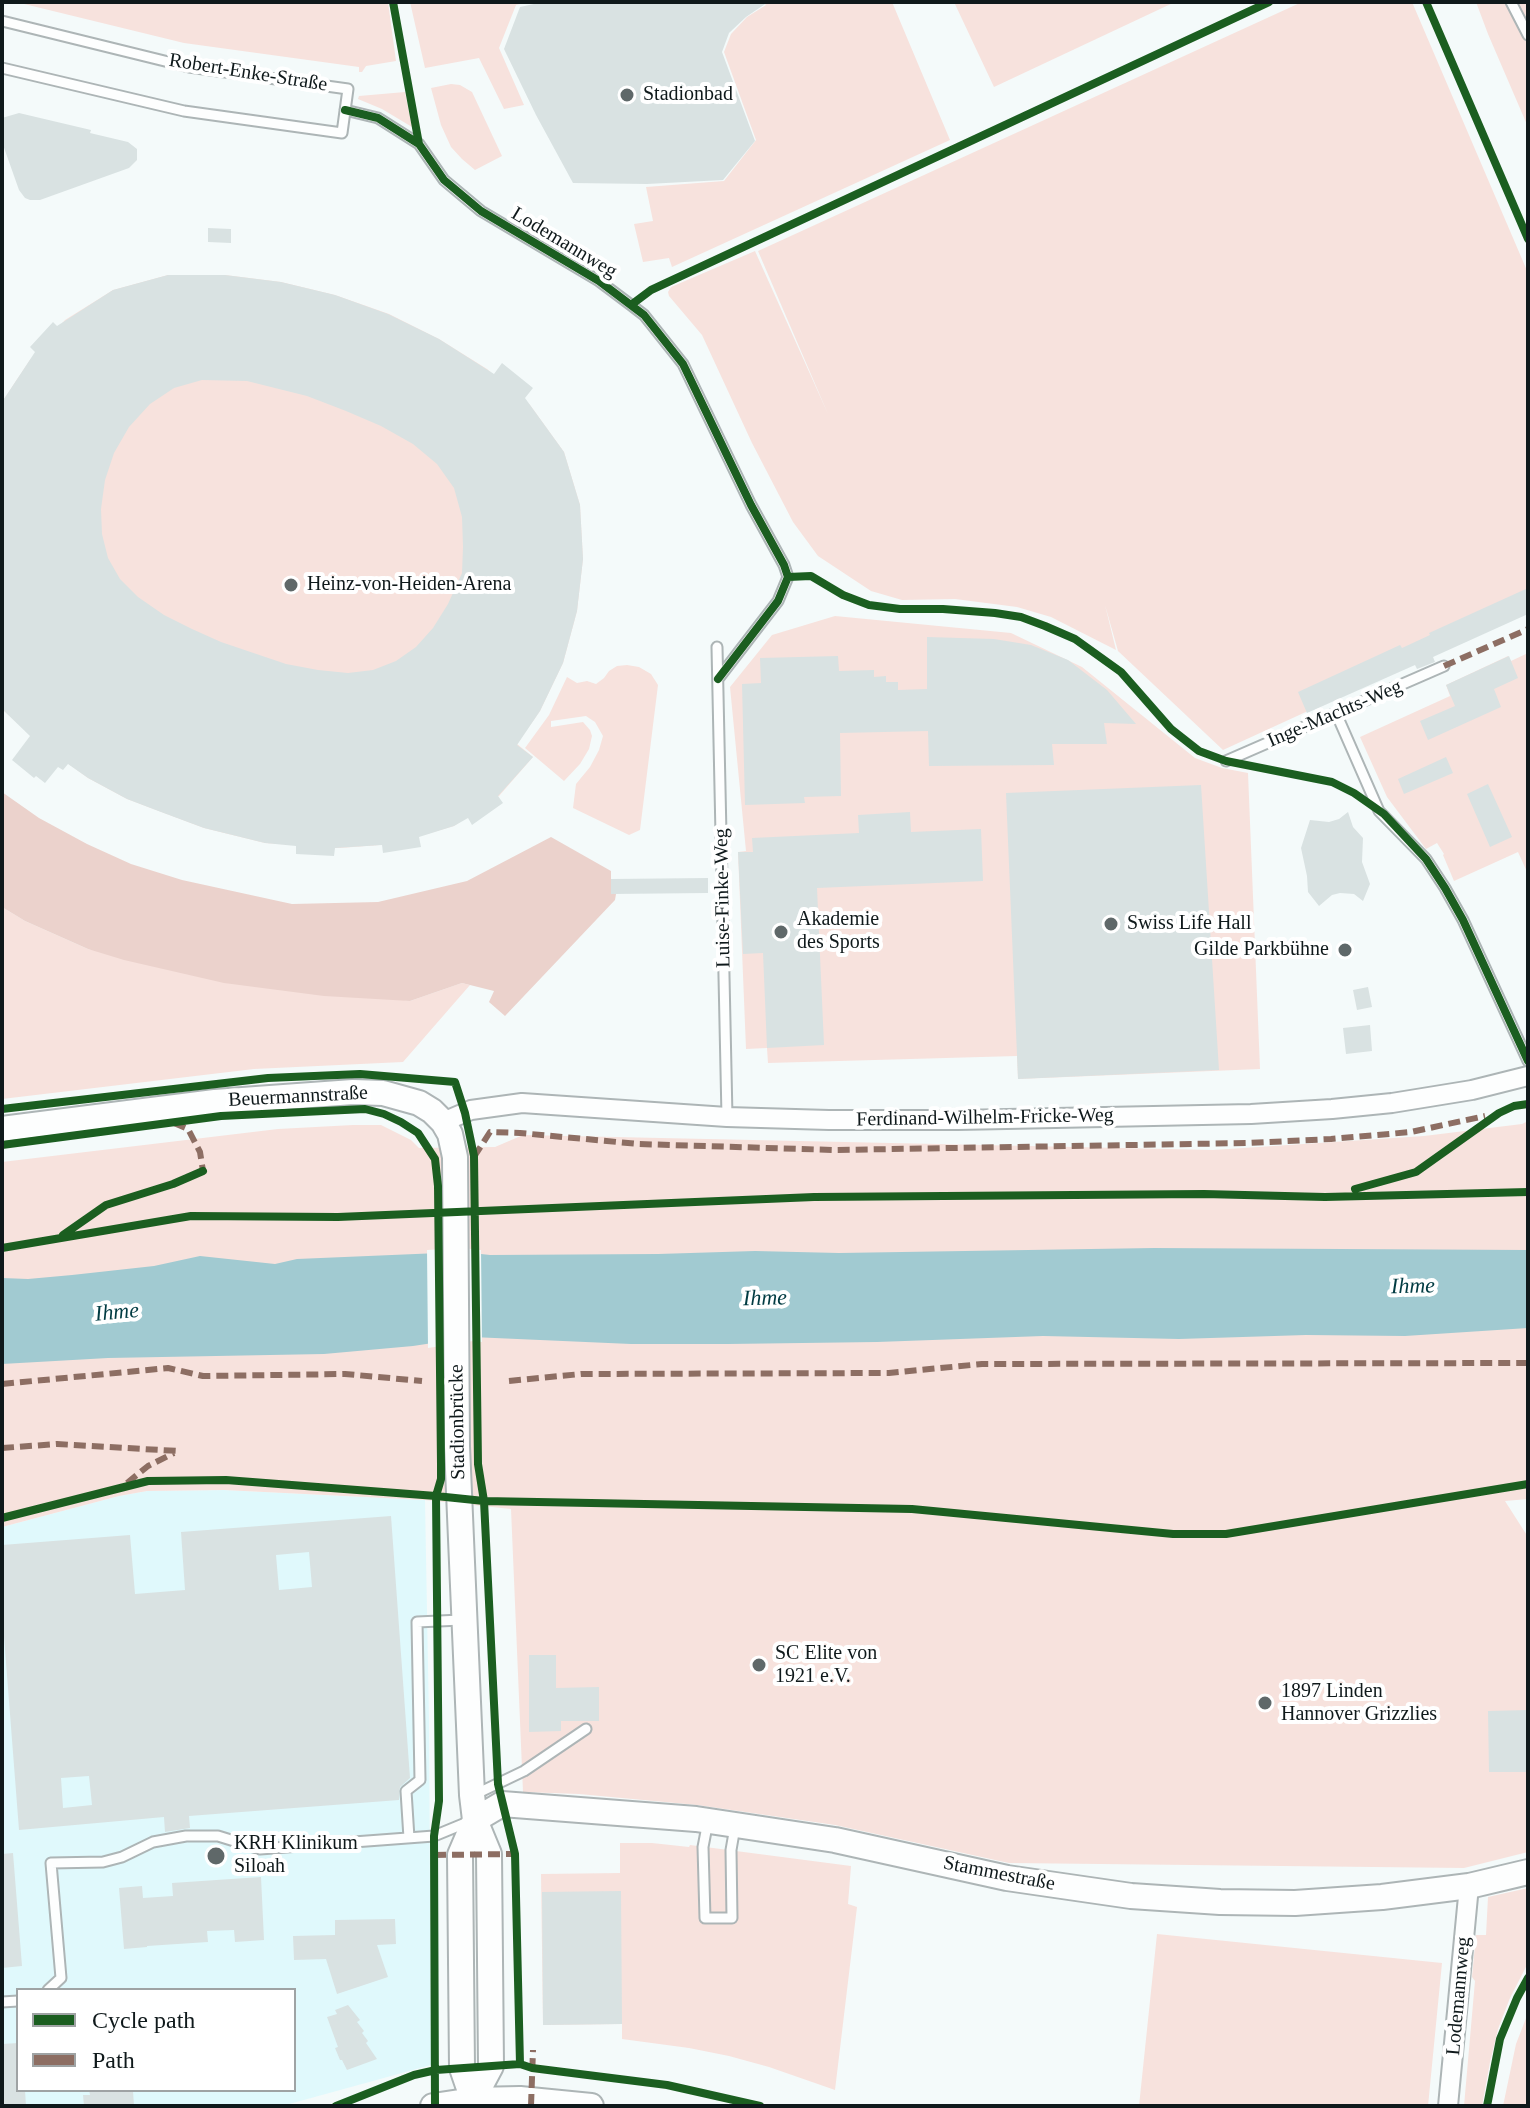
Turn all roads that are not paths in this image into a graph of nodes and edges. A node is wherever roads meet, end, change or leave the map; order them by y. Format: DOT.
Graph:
graph roads {
  1 [pos="1511,2"];
  2 [pos="2,21"];
  3 [pos="1528,35"];
  4 [pos="2,68"];
  5 [pos="345,110"];
  6 [pos="717,647"];
  7 [pos="1444,666"];
  8 [pos="718,679"];
  9 [pos="1336,713"];
  10 [pos="1226,761"];
  11 [pos="1528,1061"];
  12 [pos="1528,1076"];
  13 [pos="727,1117"];
  14 [pos="443,1122"];
  15 [pos="2,1129"];
  16 [pos="465,1620"];
  17 [pos="586,1729"];
  18 [pos="472,1795"];
  19 [pos="475,1820"];
  20 [pos="708,1821"];
  21 [pos="735,1825"];
  22 [pos="409,1838"];
  23 [pos="1528,1872"];
  24 [pos="1469,1886"];
  25 [pos="50,1988"];
  26 [pos="473,2103"];
  27 [pos="433,2106"];
  28 [pos="591,2106"];
  29 [pos="1448,2106"];
  1 -- 3 [label="lane"];
  2 -- 5 [label="lane, Robert-Enke-Straße"];
  4 -- 5 [label="lane, Robert-Enke-Straße"];
  5 -- 8 [label="lane, Lodemannweg"];
  6 -- 8 [label="lane, Luise-Finke-Weg"];
  7 -- 9 [label="lane, Inge-Machts-Weg"];
  8 -- 13 [label="lane, Luise-Finke-Weg"];
  9 -- 10 [label="lane, Inge-Machts-Weg"];
  9 -- 11 [label="lane"];
  12 -- 13 [label="street, Ferdinand-Wilhelm-Fricke-Weg"];
  13 -- 14 [label="street, Ferdinand-Wilhelm-Fricke-Weg"];
  14 -- 15 [label="street, Beuermannstraße"];
  14 -- 16 [label="street, Stadionbrücke"];
  16 -- 18 [label="street, Stadionbrücke"];
  16 -- 22 [label="lane"];
  17 -- 18 [label="lane"];
  18 -- 19 [label="street, Stadionbrücke"];
  19 -- 20 [label="street, Stammestraße"];
  19 -- 22 [label="lane"];
  19 -- 26 [label="street, Stadionbrücke"];
  20 -- 21 [label="street, Stammestraße"];
  20 -- 21 [label="lane"];
  21 -- 24 [label="street, Stammestraße"];
  22 -- 25 [label="lane"];
  23 -- 24 [label="street, Stammestraße"];
  24 -- 29 [label="street, Lodemannweg"];
  26 -- 27 [label="street"];
  26 -- 28 [label="street"];
}
